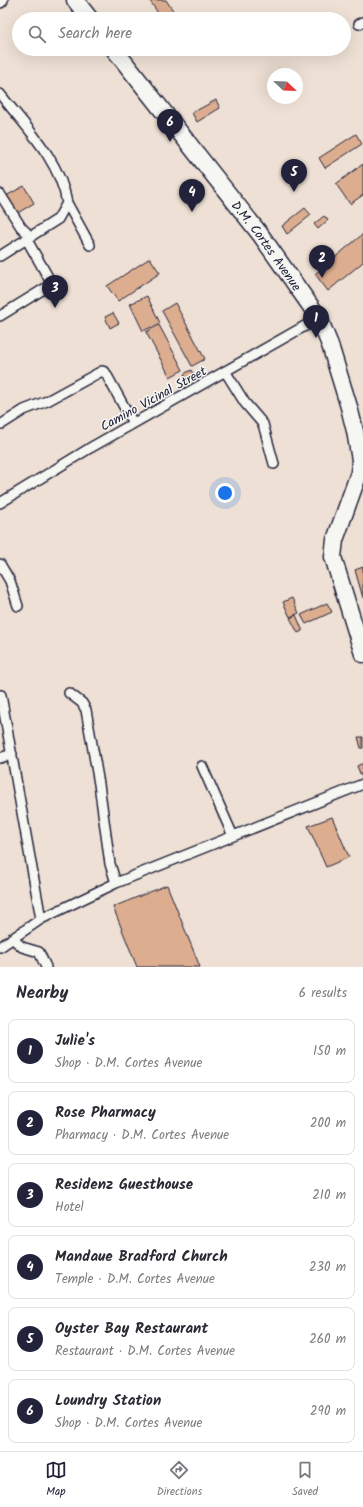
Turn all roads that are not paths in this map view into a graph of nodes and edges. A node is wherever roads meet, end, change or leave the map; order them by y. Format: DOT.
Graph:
graph roads {
  1 [pos="75,0"];
  2 [pos="84,12"];
  3 [pos="120,56"];
  4 [pos="0,94"];
  5 [pos="0,194"];
  6 [pos="66,203"];
  7 [pos="29,239"];
  8 [pos="90,245"];
  9 [pos="0,256"];
  10 [pos="0,316"];
  11 [pos="319,318"];
  12 [pos="225,371"];
  13 [pos="134,423"];
  14 [pos="2,424"];
  15 [pos="274,464"];
  16 [pos="360,477"];
  17 [pos="0,503"];
  18 [pos="0,564"];
  19 [pos="18,606"];
  20 [pos="363,654"];
  21 [pos="69,693"];
  22 [pos="1,695"];
  23 [pos="3,722"];
  24 [pos="12,754"];
  25 [pos="0,758"];
  26 [pos="202,766"];
  27 [pos="363,784"];
  28 [pos="233,836"];
  29 [pos="116,883"];
  30 [pos="41,919"];
  31 [pos="12,938"];
  32 [pos="0,947"];
  33 [pos="46,967"];
  1 -- 2 [label="highway"];
  3 -- 11 [label="highway, D.M. Cortes Avenue"];
  4 -- 6 [label="street"];
  5 -- 7 [label="street"];
  6 -- 7 [label="street"];
  6 -- 8 [label="street"];
  7 -- 9 [label="street"];
  7 -- 10 [label="street"];
  11 -- 12 [label="street, Camino Vicinal Street"];
  11 -- 16 [label="highway, D.M. Cortes Avenue"];
  12 -- 13 [label="street, Camino Vicinal Street"];
  12 -- 15 [label="street"];
  13 -- 14 [label="street"];
  13 -- 17 [label="street, Camino Vicinal Street"];
  16 -- 20 [label="highway, D.M. Cortes Avenue"];
  18 -- 19 [label="street"];
  21 -- 29 [label="street"];
  22 -- 23 [label="street"];
  23 -- 24 [label="street"];
  24 -- 25 [label="street"];
  24 -- 30 [label="street"];
  26 -- 28 [label="street"];
  27 -- 28 [label="street"];
  28 -- 29 [label="street"];
  29 -- 30 [label="street"];
  30 -- 31 [label="street"];
  31 -- 32 [label="street"];
  31 -- 33 [label="street"];
}
